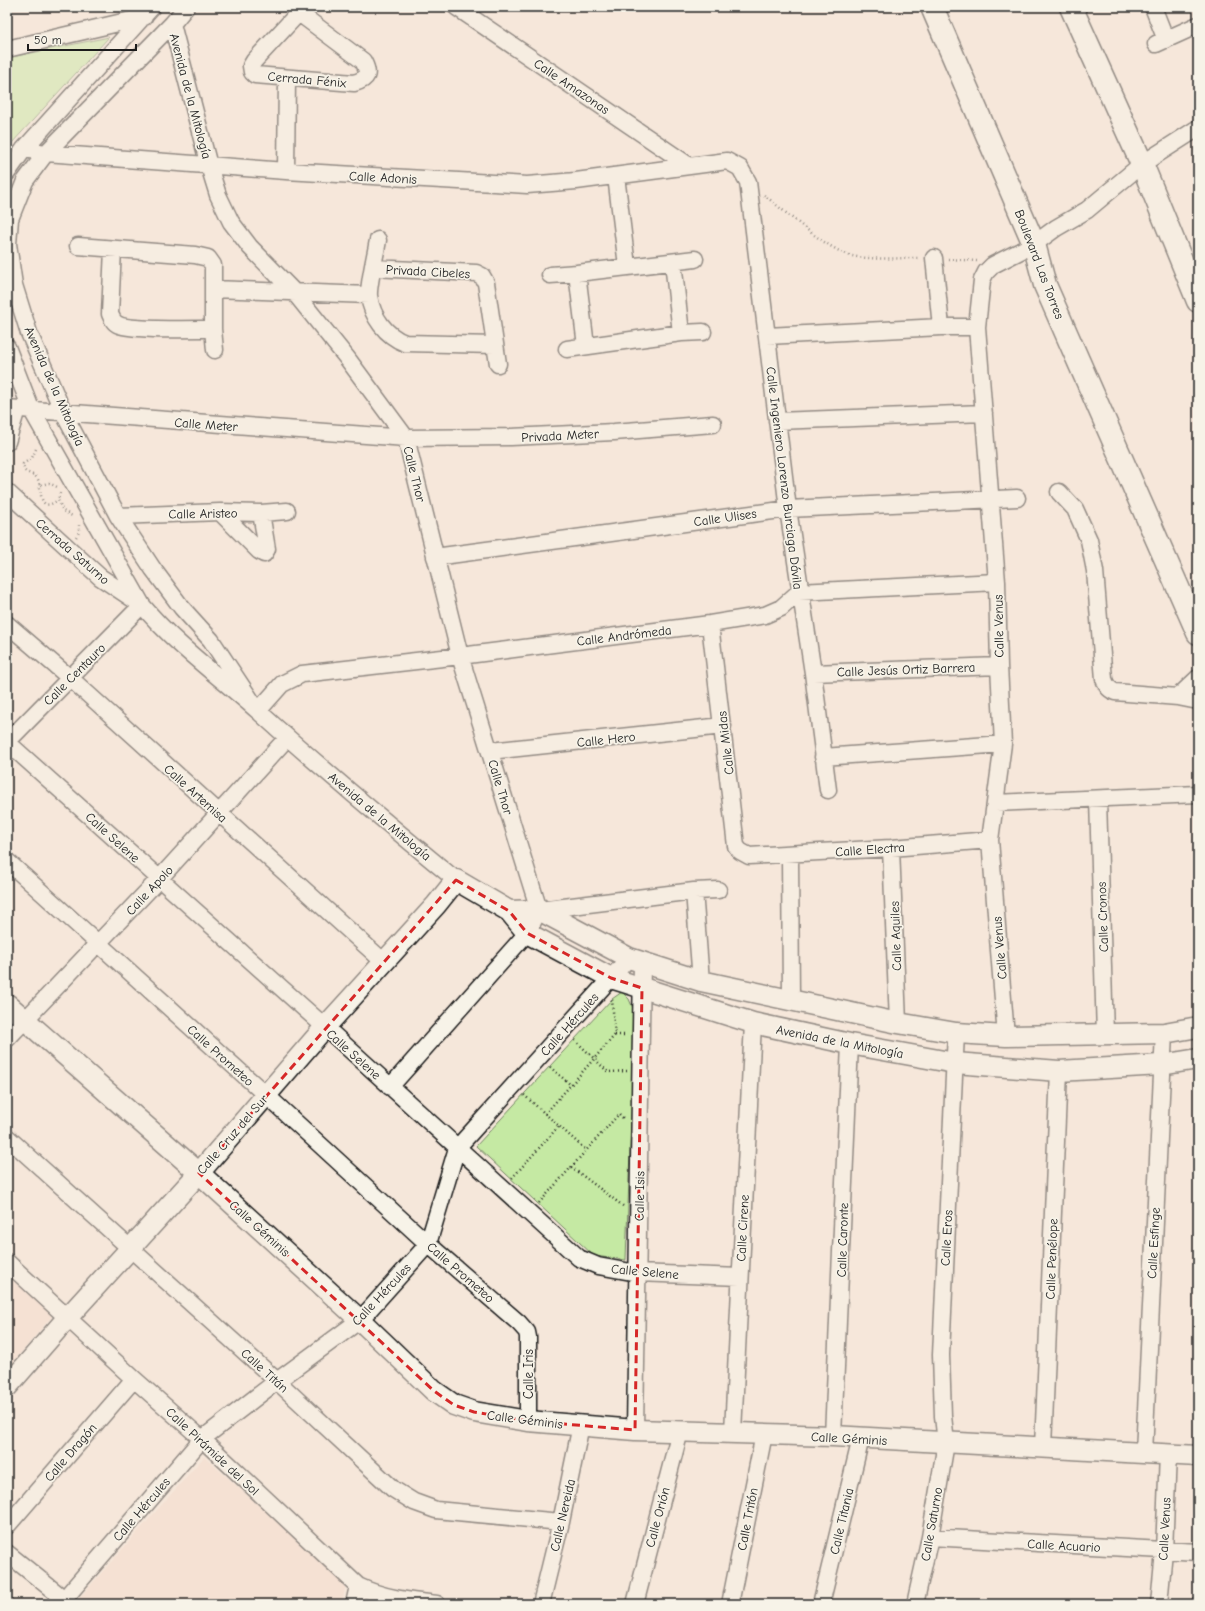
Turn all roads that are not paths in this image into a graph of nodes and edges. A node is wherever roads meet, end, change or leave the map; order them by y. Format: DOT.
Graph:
graph roads {
  1 [pos="186,7"];
  2 [pos="456,7"];
  3 [pos="932,7"];
  4 [pos="1071,7"];
  5 [pos="1153,7"];
  6 [pos="302,10"];
  7 [pos="148,12"];
  8 [pos="172,24"];
  9 [pos="1198,26"];
  10 [pos="7,48"];
  11 [pos="287,78"];
  12 [pos="1198,128"];
  13 [pos="24,149"];
  14 [pos="46,153"];
  15 [pos="1142,164"];
  16 [pos="688,165"];
  17 [pos="209,166"];
  18 [pos="740,168"];
  19 [pos="286,171"];
  20 [pos="7,172"];
  21 [pos="616,176"];
  22 [pos="378,240"];
  23 [pos="1034,244"];
  24 [pos="78,246"];
  25 [pos="113,249"];
  26 [pos="695,258"];
  27 [pos="934,258"];
  28 [pos="673,262"];
  29 [pos="627,266"];
  30 [pos="373,268"];
  31 [pos="577,273"];
  32 [pos="550,275"];
  33 [pos="212,289"];
  34 [pos="294,292"];
  35 [pos="369,295"];
  36 [pos="1198,301"];
  37 [pos="941,327"];
  38 [pos="977,327"];
  39 [pos="213,329"];
  40 [pos="703,332"];
  41 [pos="681,333"];
  42 [pos="766,336"];
  43 [pos="495,345"];
  44 [pos="586,346"];
  45 [pos="7,347"];
  46 [pos="567,349"];
  47 [pos="214,350"];
  48 [pos="498,364"];
  49 [pos="18,409"];
  50 [pos="984,413"];
  51 [pos="64,414"];
  52 [pos="776,421"];
  53 [pos="713,424"];
  54 [pos="406,438"];
  55 [pos="7,442"];
  56 [pos="7,492"];
  57 [pos="1059,492"];
  58 [pos="1017,498"];
  59 [pos="990,499"];
  60 [pos="788,509"];
  61 [pos="287,511"];
  62 [pos="220,512"];
  63 [pos="261,513"];
  64 [pos="118,516"];
  65 [pos="435,557"];
  66 [pos="997,582"];
  67 [pos="799,592"];
  68 [pos="142,605"];
  69 [pos="1196,614"];
  70 [pos="7,624"];
  71 [pos="710,624"];
  72 [pos="460,656"];
  73 [pos="999,666"];
  74 [pos="813,673"];
  75 [pos="70,678"];
  76 [pos="1198,678"];
  77 [pos="1178,697"];
  78 [pos="1198,701"];
  79 [pos="258,711"];
  80 [pos="723,726"];
  81 [pos="287,738"];
  82 [pos="7,742"];
  83 [pos="1003,744"];
  84 [pos="490,751"];
  85 [pos="823,757"];
  86 [pos="828,790"];
  87 [pos="1198,794"];
  88 [pos="1098,800"];
  89 [pos="995,803"];
  90 [pos="219,814"];
  91 [pos="990,840"];
  92 [pos="891,848"];
  93 [pos="790,854"];
  94 [pos="749,856"];
  95 [pos="7,861"];
  96 [pos="160,878"];
  97 [pos="456,880"];
  98 [pos="718,890"];
  99 [pos="694,891"];
  100 [pos="539,910"];
  101 [pos="509,911"];
  102 [pos="527,934"];
  103 [pos="98,943"];
  104 [pos="636,960"];
  105 [pos="384,962"];
  106 [pos="611,978"];
  107 [pos="701,981"];
  108 [pos="642,988"];
  109 [pos="791,1000"];
  110 [pos="7,1004"];
  111 [pos="25,1021"];
  112 [pos="753,1023"];
  113 [pos="898,1023"];
  114 [pos="325,1027"];
  115 [pos="1198,1027"];
  116 [pos="956,1033"];
  117 [pos="1105,1034"];
  118 [pos="1164,1034"];
  119 [pos="1006,1036"];
  120 [pos="7,1039"];
  121 [pos="850,1044"];
  122 [pos="1198,1060"];
  123 [pos="955,1063"];
  124 [pos="1161,1066"];
  125 [pos="1059,1071"];
  126 [pos="390,1087"];
  127 [pos="266,1095"];
  128 [pos="7,1137"];
  129 [pos="458,1148"];
  130 [pos="199,1173"];
  131 [pos="428,1244"];
  132 [pos="131,1250"];
  133 [pos="7,1262"];
  134 [pos="637,1273"];
  135 [pos="740,1277"];
  136 [pos="68,1317"];
  137 [pos="360,1320"];
  138 [pos="524,1329"];
  139 [pos="134,1379"];
  140 [pos="277,1381"];
  141 [pos="7,1387"];
  142 [pos="528,1421"];
  143 [pos="581,1425"];
  144 [pos="635,1430"];
  145 [pos="680,1431"];
  146 [pos="733,1432"];
  147 [pos="764,1434"];
  148 [pos="834,1436"];
  149 [pos="861,1438"];
  150 [pos="202,1439"];
  151 [pos="946,1443"];
  152 [pos="1043,1447"];
  153 [pos="1144,1453"];
  154 [pos="1168,1454"];
  155 [pos="1198,1456"];
  156 [pos="561,1522"];
  157 [pos="7,1526"];
  158 [pos="930,1537"];
  159 [pos="1164,1551"];
  160 [pos="1198,1552"];
  161 [pos="7,1553"];
  162 [pos="358,1586"];
  163 [pos="62,1602"];
  164 [pos="354,1604"];
  165 [pos="437,1604"];
  166 [pos="541,1604"];
  167 [pos="635,1604"];
  168 [pos="730,1604"];
  169 [pos="821,1604"];
  170 [pos="915,1604"];
  171 [pos="1159,1604"];
  1 -- 8 [label="street, Avenida de la Mitología"];
  2 -- 16 [label="street, Calle Amazonas"];
  3 -- 23 [label="main road, Boulevard Las Torres"];
  4 -- 15 [label="main road"];
  5 -- 9 [label="street"];
  6 -- 11 [label="street, Cerrada Fénix"];
  6 -- 11 [label="street, Cerrada Fénix"];
  7 -- 10 [label="street"];
  7 -- 13 [label="street"];
  8 -- 14 [label="street, Avenida de la Mitología"];
  8 -- 17 [label="street, Avenida de la Mitología"];
  11 -- 19 [label="street"];
  12 -- 15 [label="street, Calle Venus"];
  13 -- 14 [label="street, Calle Adonis"];
  13 -- 20 [label="street"];
  14 -- 17 [label="street, Calle Adonis"];
  14 -- 51 [label="street, Avenida de la Mitología"];
  15 -- 23 [label="street, Calle Venus"];
  15 -- 36 [label="main road"];
  16 -- 18 [label="street, Calle Adonis"];
  16 -- 21 [label="street, Calle Adonis"];
  17 -- 19 [label="street, Calle Adonis"];
  17 -- 34 [label="street, Avenida de la Mitología"];
  18 -- 42 [label="street, Calle Ingeniero Lorenzo Burciaga Dávila"];
  19 -- 21 [label="street, Calle Adonis"];
  21 -- 29 [label="street"];
  22 -- 30 [label="street, Privada Cibeles"];
  23 -- 38 [label="street, Calle Venus"];
  23 -- 69 [label="main road, Boulevard Las Torres"];
  24 -- 25 [label="street"];
  25 -- 33 [label="street"];
  25 -- 39 [label="street"];
  26 -- 28 [label="street"];
  27 -- 37 [label="street"];
  28 -- 29 [label="street"];
  28 -- 41 [label="street"];
  29 -- 31 [label="street"];
  30 -- 35 [label="street, Privada Cibeles"];
  30 -- 43 [label="street, Privada Cibeles"];
  31 -- 32 [label="street"];
  31 -- 44 [label="street"];
  33 -- 34 [label="street"];
  33 -- 39 [label="street"];
  34 -- 35 [label="street"];
  34 -- 54 [label="street, Avenida de la Mitología"];
  35 -- 43 [label="street, Privada Cibeles"];
  37 -- 38 [label="street"];
  37 -- 42 [label="street"];
  38 -- 50 [label="street, Calle Venus"];
  39 -- 47 [label="street"];
  40 -- 41 [label="street"];
  41 -- 44 [label="street"];
  42 -- 52 [label="street, Calle Ingeniero Lorenzo Burciaga Dávila"];
  43 -- 48 [label="street, Privada Cibeles"];
  44 -- 46 [label="street"];
  45 -- 49 [label="street, Avenida de la Mitología"];
  49 -- 51 [label="street, Calle Meter"];
  49 -- 55 [label="street"];
  49 -- 68 [label="street, Avenida de la Mitología"];
  50 -- 52 [label="street"];
  50 -- 59 [label="street, Calle Venus"];
  51 -- 54 [label="street, Calle Meter"];
  51 -- 64 [label="street, Avenida de la Mitología"];
  52 -- 60 [label="street, Calle Ingeniero Lorenzo Burciaga Dávila"];
  53 -- 54 [label="street, Privada Meter"];
  54 -- 65 [label="street, Calle Thor"];
  56 -- 68 [label="street, Cerrada Saturno"];
  57 -- 77 [label="street"];
  58 -- 59 [label="street, Calle Ulises"];
  59 -- 60 [label="street, Calle Ulises"];
  59 -- 66 [label="street, Calle Venus"];
  60 -- 65 [label="street, Calle Ulises"];
  60 -- 67 [label="street, Calle Ingeniero Lorenzo Burciaga Dávila"];
  61 -- 63 [label="street, Calle Aristeo"];
  62 -- 63 [label="street, Calle Aristeo"];
  62 -- 63 [label="street"];
  62 -- 64 [label="street, Calle Aristeo"];
  64 -- 79 [label="street, Avenida de la Mitología"];
  65 -- 72 [label="street, Calle Thor"];
  66 -- 67 [label="street"];
  66 -- 73 [label="street, Calle Venus"];
  67 -- 71 [label="street, Calle Andrómeda"];
  67 -- 74 [label="street, Calle Ingeniero Lorenzo Burciaga Dávila"];
  68 -- 75 [label="street, Calle Centauro"];
  68 -- 79 [label="street, Avenida de la Mitología"];
  70 -- 75 [label="street, Calle Artemisa"];
  71 -- 72 [label="street, Calle Andrómeda"];
  71 -- 80 [label="street, Calle Midas"];
  72 -- 79 [label="street, Calle Andrómeda"];
  72 -- 84 [label="street, Calle Thor"];
  73 -- 74 [label="street, Calle Jesús Ortiz Barrera"];
  73 -- 83 [label="street, Calle Venus"];
  74 -- 85 [label="street, Calle Ingeniero Lorenzo Burciaga Dávila"];
  75 -- 82 [label="street, Calle Centauro"];
  75 -- 90 [label="street, Calle Artemisa"];
  76 -- 77 [label="street"];
  77 -- 78 [label="street"];
  79 -- 81 [label="street, Avenida de la Mitología"];
  80 -- 84 [label="street, Calle Hero"];
  80 -- 94 [label="street, Calle Midas"];
  81 -- 90 [label="street, Calle Apolo"];
  81 -- 97 [label="street, Avenida de la Mitología"];
  82 -- 96 [label="street, Calle Selene"];
  83 -- 85 [label="street"];
  83 -- 89 [label="street, Calle Venus"];
  84 -- 100 [label="street, Calle Thor"];
  85 -- 86 [label="street, Calle Ingeniero Lorenzo Burciaga Dávila"];
  87 -- 88 [label="street"];
  88 -- 89 [label="street"];
  88 -- 117 [label="street, Calle Cronos"];
  89 -- 91 [label="street, Calle Venus"];
  90 -- 96 [label="street, Calle Apolo"];
  90 -- 105 [label="street, Calle Artemisa"];
  91 -- 92 [label="street, Calle Electra"];
  91 -- 119 [label="street, Calle Venus"];
  92 -- 93 [label="street, Calle Electra"];
  92 -- 113 [label="street, Calle Aquiles"];
  93 -- 94 [label="street, Calle Electra"];
  93 -- 109 [label="street"];
  95 -- 103 [label="street, Calle Prometeo"];
  96 -- 103 [label="street, Calle Apolo"];
  96 -- 114 [label="street, Calle Selene"];
  97 -- 101 [label="street, Avenida de la Mitología"];
  97 -- 105 [label="street, Calle Cruz del Sur"];
  98 -- 99 [label="street"];
  99 -- 100 [label="street"];
  99 -- 107 [label="street"];
  100 -- 101 [label="street"];
  100 -- 102 [label="street"];
  100 -- 104 [label="street"];
  101 -- 102 [label="street, Avenida de la Mitología"];
  102 -- 106 [label="street, Avenida de la Mitología"];
  102 -- 126 [label="street"];
  103 -- 111 [label="street, Calle Apolo"];
  103 -- 127 [label="street, Calle Prometeo"];
  104 -- 106 [label="street, Calle Hércules"];
  104 -- 107 [label="street"];
  104 -- 108 [label="street, Calle Isis"];
  105 -- 114 [label="street, Calle Cruz del Sur"];
  106 -- 108 [label="street, Avenida de la Mitología"];
  106 -- 129 [label="street, Calle Hércules"];
  107 -- 109 [label="street"];
  108 -- 112 [label="street, Avenida de la Mitología"];
  108 -- 134 [label="street, Calle Isis"];
  109 -- 113 [label="street"];
  110 -- 111 [label="street, Calle Géminis"];
  111 -- 120 [label="street, Calle Apolo"];
  111 -- 130 [label="street, Calle Géminis"];
  112 -- 121 [label="street, Avenida de la Mitología"];
  112 -- 135 [label="street, Calle Cirene"];
  113 -- 116 [label="street"];
  114 -- 126 [label="street, Calle Selene"];
  114 -- 127 [label="street, Calle Cruz del Sur"];
  115 -- 118 [label="street"];
  116 -- 119 [label="street"];
  116 -- 123 [label="street, Calle Eros"];
  117 -- 118 [label="street"];
  117 -- 119 [label="street"];
  118 -- 124 [label="street, Calle Esfinge"];
  121 -- 123 [label="street, Avenida de la Mitología"];
  121 -- 148 [label="street, Calle Caronte"];
  122 -- 124 [label="street, Avenida de la Mitología"];
  123 -- 125 [label="street, Avenida de la Mitología"];
  123 -- 151 [label="street, Calle Eros"];
  124 -- 125 [label="street, Avenida de la Mitología"];
  124 -- 153 [label="street, Calle Esfinge"];
  125 -- 152 [label="street, Calle Penélope"];
  126 -- 129 [label="street, Calle Selene"];
  127 -- 130 [label="street, Calle Cruz del Sur"];
  127 -- 131 [label="street, Calle Prometeo"];
  128 -- 132 [label="street, Calle Titán"];
  129 -- 131 [label="street, Calle Hércules"];
  129 -- 134 [label="street, Calle Selene"];
  130 -- 132 [label="street, Calle Cruz del Sur"];
  130 -- 137 [label="street, Calle Géminis"];
  131 -- 137 [label="street, Calle Hércules"];
  131 -- 138 [label="street, Calle Prometeo"];
  132 -- 136 [label="street, Calle Cruz del Sur"];
  132 -- 140 [label="street, Calle Titán"];
  133 -- 136 [label="street, Calle Pirámide del Sol"];
  134 -- 135 [label="street, Calle Selene"];
  134 -- 144 [label="street, Calle Isis"];
  135 -- 146 [label="street, Calle Cirene"];
  136 -- 139 [label="street, Calle Pirámide del Sol"];
  136 -- 141 [label="street, Calle Cruz del Sur"];
  137 -- 140 [label="street, Calle Hércules"];
  137 -- 142 [label="street, Calle Géminis"];
  138 -- 142 [label="street, Calle Iris"];
  139 -- 150 [label="street, Calle Pirámide del Sol"];
  139 -- 157 [label="street, Calle Dragón"];
  140 -- 150 [label="street, Calle Hércules"];
  140 -- 156 [label="street, Calle Titán"];
  142 -- 143 [label="street, Calle Géminis"];
  143 -- 144 [label="street, Calle Géminis"];
  143 -- 156 [label="street, Calle Nereida"];
  144 -- 145 [label="street, Calle Géminis"];
  145 -- 146 [label="street, Calle Géminis"];
  145 -- 167 [label="street, Calle Orión"];
  146 -- 147 [label="street, Calle Géminis"];
  147 -- 148 [label="street, Calle Géminis"];
  147 -- 168 [label="street, Calle Tritón"];
  148 -- 149 [label="street, Calle Géminis"];
  149 -- 151 [label="street, Calle Géminis"];
  149 -- 169 [label="street, Calle Titania"];
  150 -- 162 [label="street, Calle Pirámide del Sol"];
  150 -- 163 [label="street, Calle Hércules"];
  151 -- 152 [label="street, Calle Géminis"];
  151 -- 158 [label="street, Calle Saturno"];
  152 -- 153 [label="street, Calle Géminis"];
  153 -- 154 [label="street, Calle Géminis"];
  154 -- 155 [label="street, Calle Géminis"];
  154 -- 159 [label="street, Calle Venus"];
  156 -- 166 [label="street, Calle Nereida"];
  158 -- 159 [label="street, Calle Acuario"];
  158 -- 170 [label="street, Calle Saturno"];
  159 -- 160 [label="street, Calle Acuario"];
  159 -- 171 [label="street, Calle Venus"];
  161 -- 163 [label="street"];
  162 -- 164 [label="street"];
  162 -- 165 [label="street, Calle Pirámide del Sol"];
}
